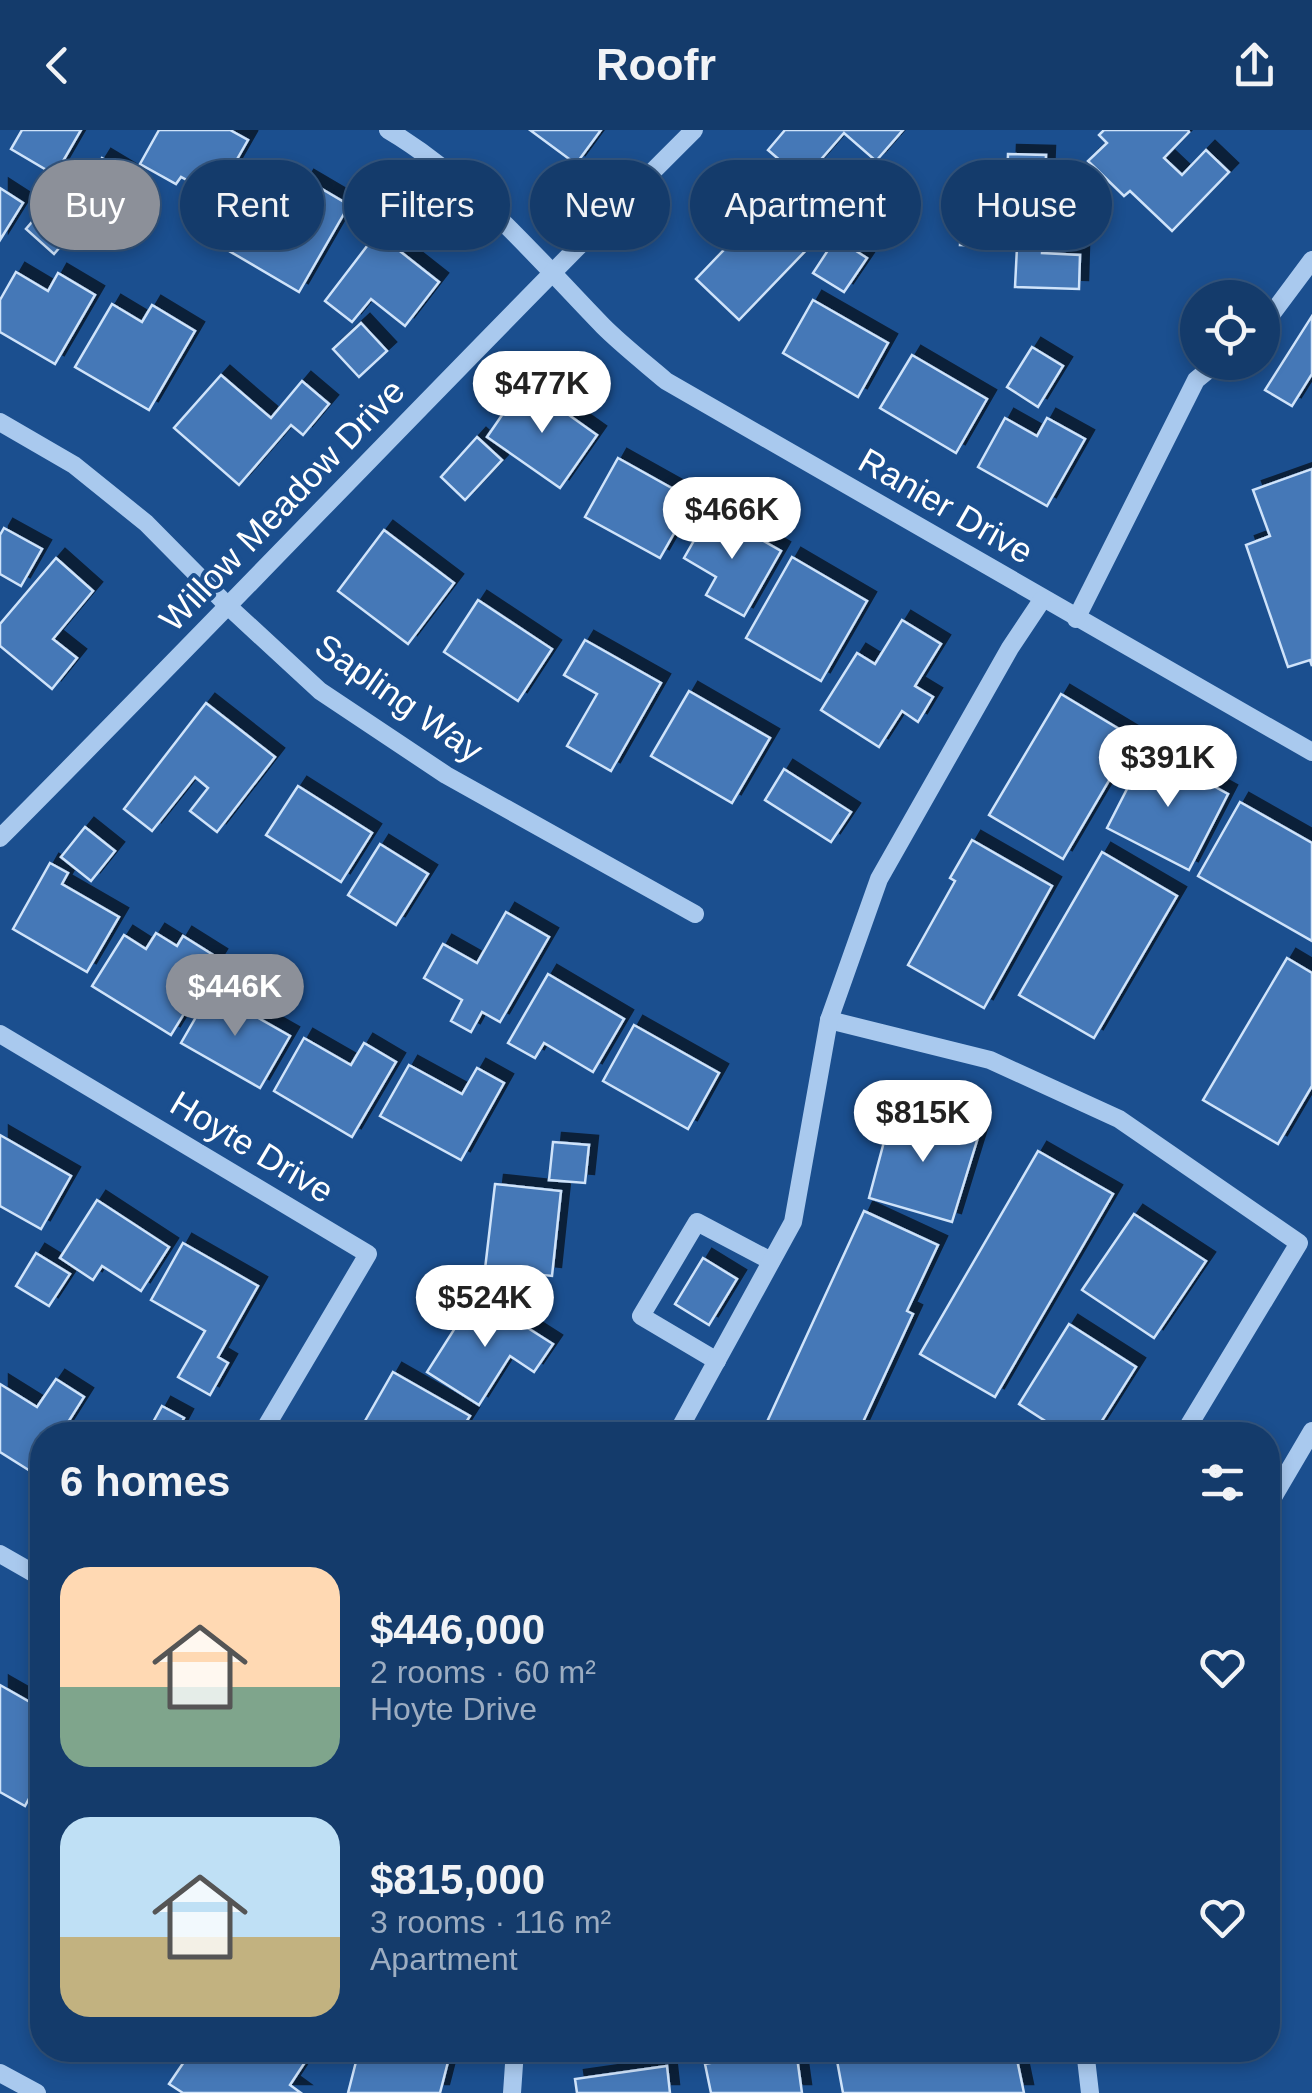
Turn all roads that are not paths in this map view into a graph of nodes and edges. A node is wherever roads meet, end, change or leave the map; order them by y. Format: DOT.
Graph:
graph roads {
  1 [pos="388,130"];
  2 [pos="694,130"];
  3 [pos="1312,260"];
  4 [pos="552,271"];
  5 [pos="1280,303"];
  6 [pos="1196,380"];
  7 [pos="0,422"];
  8 [pos="1042,600"];
  9 [pos="230,607"];
  10 [pos="1076,619"];
  11 [pos="1312,752"];
  12 [pos="0,838"];
  13 [pos="695,914"];
  14 [pos="829,1020"];
  15 [pos="0,1034"];
  16 [pos="772,1262"];
  17 [pos="716,1361"];
  18 [pos="269,1422"];
  19 [pos="683,1422"];
  20 [pos="1191,1422"];
  21 [pos="1312,1431"];
  22 [pos="1280,1486"];
  23 [pos="0,1554"];
  24 [pos="30,1571"];
  25 [pos="514,2062"];
  26 [pos="1087,2062"];
  27 [pos="0,2072"];
  28 [pos="37,2093"];
  29 [pos="512,2093"];
  30 [pos="1090,2093"];
  1 -- 4 [label="street, Ranier Drive"];
  2 -- 4 [label="street, Willow Meadow Drive"];
  3 -- 5 [label="street"];
  4 -- 8 [label="street, Ranier Drive"];
  4 -- 9 [label="street, Willow Meadow Drive"];
  6 -- 10 [label="street"];
  7 -- 9 [label="street, Sapling Way"];
  8 -- 10 [label="street, Ranier Drive"];
  8 -- 14 [label="street"];
  9 -- 12 [label="street, Willow Meadow Drive"];
  9 -- 13 [label="street, Sapling Way"];
  10 -- 11 [label="street, Ranier Drive"];
  14 -- 16 [label="street"];
  14 -- 20 [label="street"];
  15 -- 18 [label="street, Hoyte Drive"];
  16 -- 17 [label="street"];
  16 -- 17 [label="street"];
  17 -- 19 [label="street"];
  21 -- 22 [label="street"];
  23 -- 24 [label="street"];
  25 -- 29 [label="street"];
  26 -- 30 [label="street"];
  27 -- 28 [label="street"];
}
